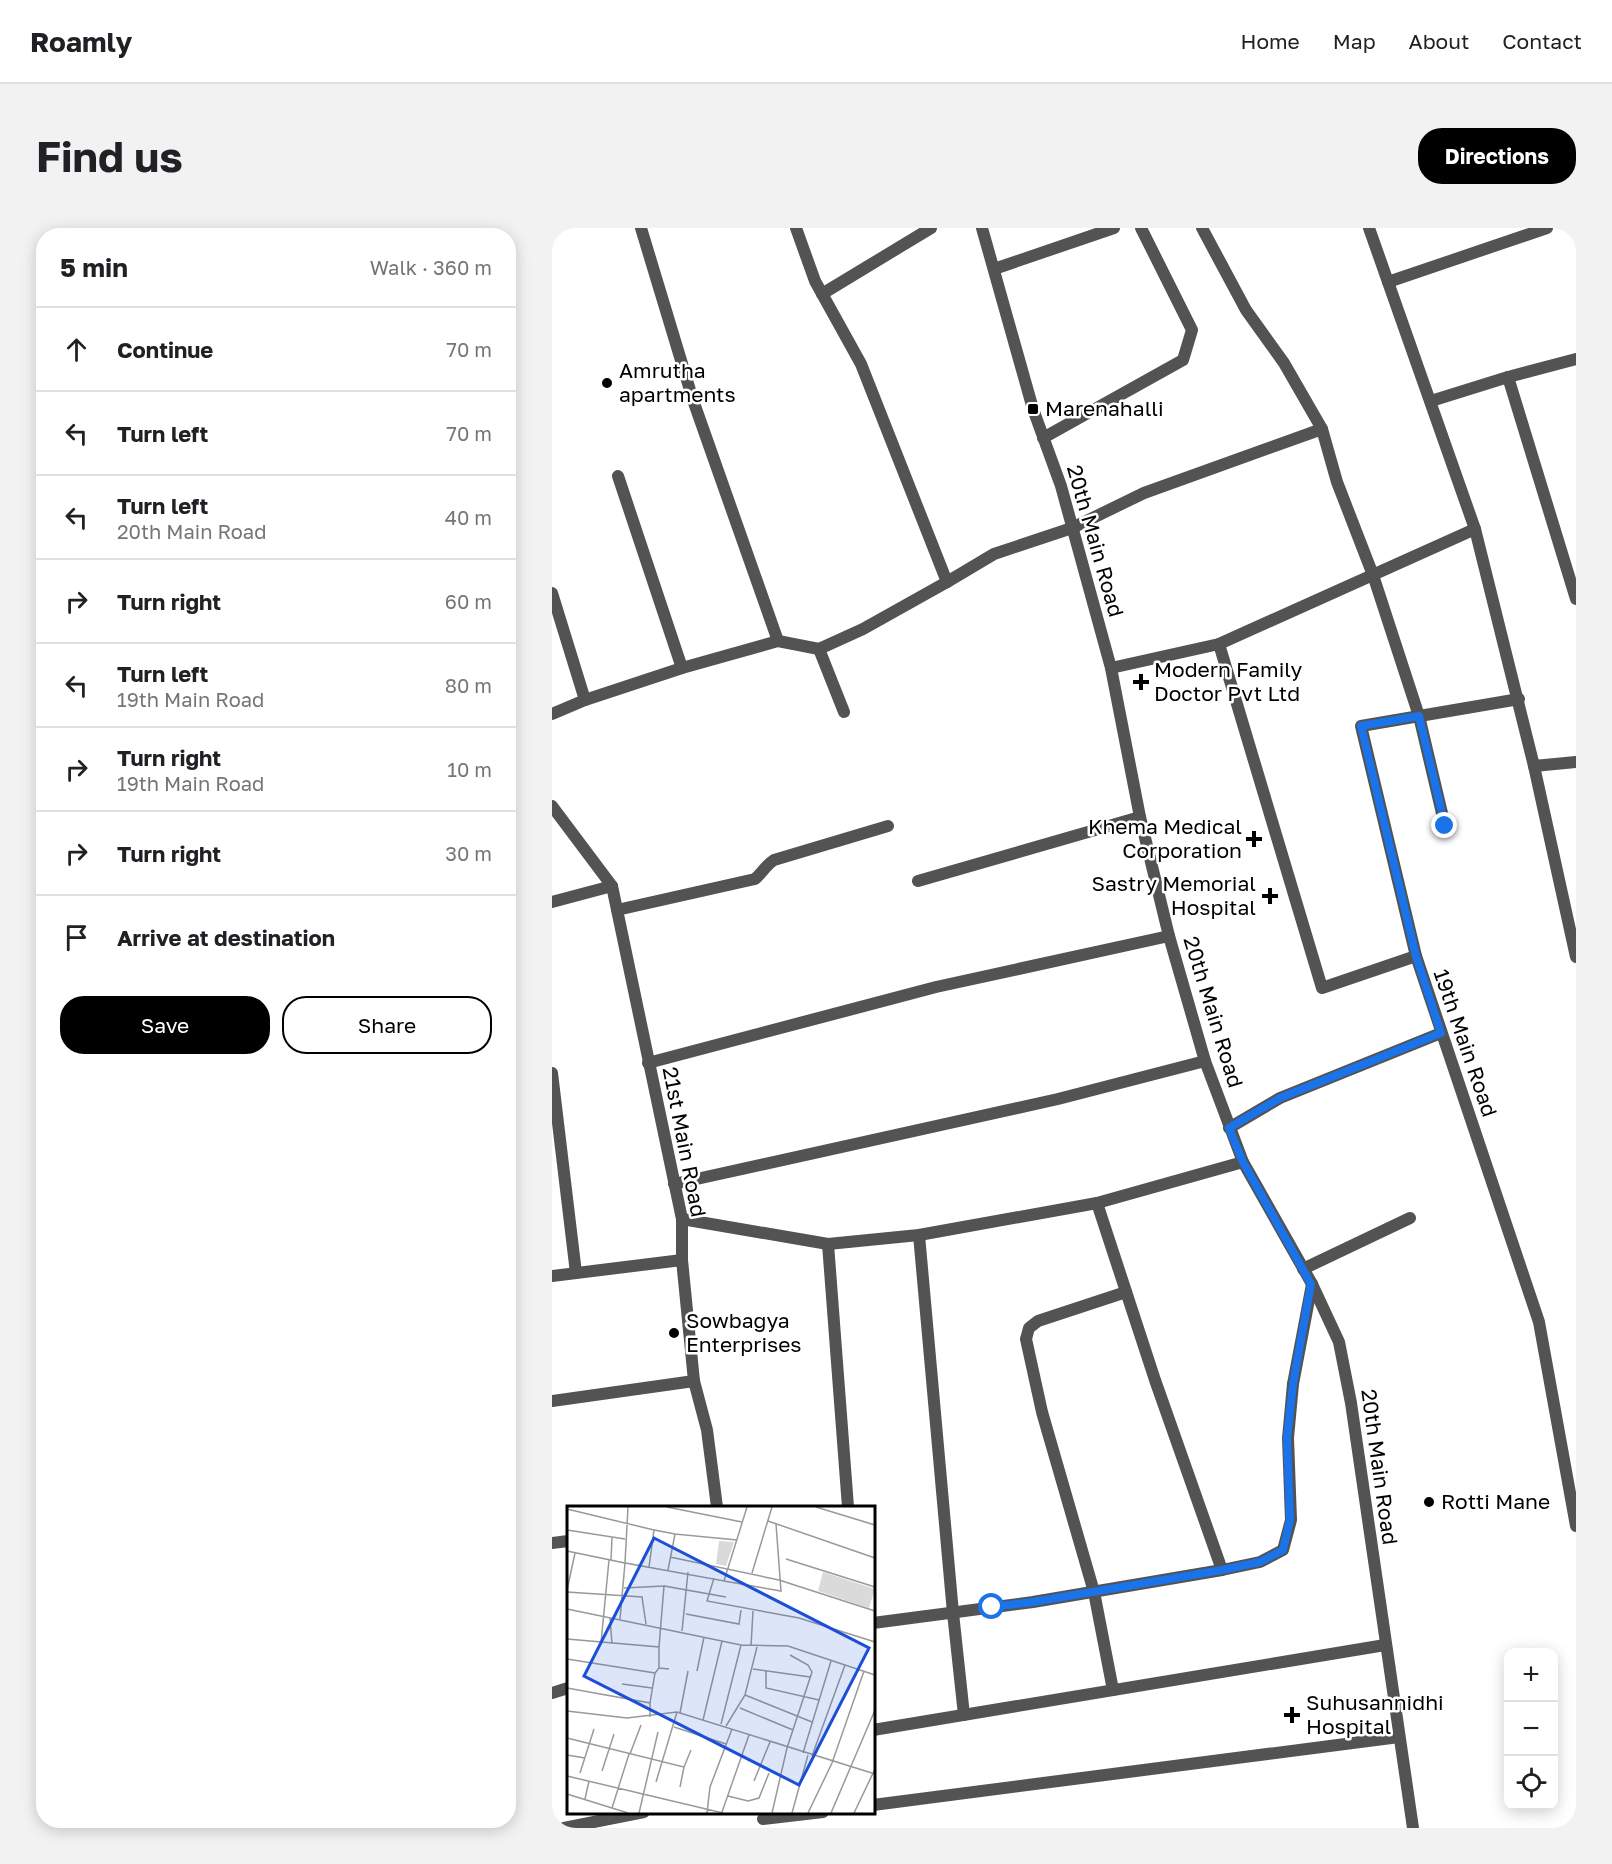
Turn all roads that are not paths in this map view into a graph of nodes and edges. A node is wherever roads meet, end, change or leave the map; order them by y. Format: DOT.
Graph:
graph roads {
  1 [pos="641,228"];
  2 [pos="796,228"];
  3 [pos="932,228"];
  4 [pos="982,228"];
  5 [pos="1114,228"];
  6 [pos="1141,228"];
  7 [pos="1202,228"];
  8 [pos="1369,228"];
  9 [pos="1547,228"];
  10 [pos="994,268"];
  11 [pos="1388,282"];
  12 [pos="822,294"];
  13 [pos="1576,359"];
  14 [pos="1509,377"];
  15 [pos="1431,401"];
  16 [pos="1322,429"];
  17 [pos="1043,438"];
  18 [pos="618,476"];
  19 [pos="1072,528"];
  20 [pos="1475,529"];
  21 [pos="1373,575"];
  22 [pos="947,582"];
  23 [pos="552,593"];
  24 [pos="1576,600"];
  25 [pos="778,641"];
  26 [pos="1219,644"];
  27 [pos="819,650"];
  28 [pos="682,668"];
  29 [pos="1111,668"];
  30 [pos="1519,699"];
  31 [pos="585,700"];
  32 [pos="844,712"];
  33 [pos="552,714"];
  34 [pos="1419,716"];
  35 [pos="1576,762"];
  36 [pos="1534,766"];
  37 [pos="552,806"];
  38 [pos="1140,817"];
  39 [pos="888,826"];
  40 [pos="1445,826"];
  41 [pos="918,881"];
  42 [pos="612,886"];
  43 [pos="552,902"];
  44 [pos="617,910"];
  45 [pos="1169,936"];
  46 [pos="1416,956"];
  47 [pos="1576,957"];
  48 [pos="1441,1033"];
  49 [pos="1205,1061"];
  50 [pos="648,1063"];
  51 [pos="552,1073"];
  52 [pos="1229,1128"];
  53 [pos="1243,1162"];
  54 [pos="674,1184"];
  55 [pos="1097,1203"];
  56 [pos="1410,1218"];
  57 [pos="682,1219"];
  58 [pos="919,1235"];
  59 [pos="828,1244"];
  60 [pos="682,1260"];
  61 [pos="1303,1269"];
  62 [pos="576,1273"];
  63 [pos="552,1276"];
  64 [pos="1311,1284"];
  65 [pos="1126,1292"];
  66 [pos="694,1381"];
  67 [pos="552,1401"];
  68 [pos="717,1506"];
  69 [pos="848,1506"];
  70 [pos="1576,1526"];
  71 [pos="567,1541"];
  72 [pos="552,1543"];
  73 [pos="1222,1570"];
  74 [pos="1094,1592"];
  75 [pos="953,1612"];
  76 [pos="874,1623"];
  77 [pos="1385,1644"];
  78 [pos="567,1688"];
  79 [pos="1113,1690"];
  80 [pos="552,1693"];
  81 [pos="964,1715"];
  82 [pos="874,1730"];
  83 [pos="1399,1737"];
  84 [pos="874,1805"];
  85 [pos="639,1813"];
  86 [pos="816,1813"];
  87 [pos="763,1820"];
  88 [pos="564,1828"];
  89 [pos="1413,1828"];
  1 -- 25 [label="street"];
  2 -- 12 [label="street"];
  3 -- 12 [label="street"];
  4 -- 10 [label="street, 20th Main Road"];
  5 -- 10 [label="street"];
  6 -- 17 [label="street"];
  7 -- 16 [label="street"];
  8 -- 11 [label="street"];
  9 -- 11 [label="street"];
  10 -- 17 [label="street, 20th Main Road"];
  11 -- 15 [label="street"];
  12 -- 22 [label="street"];
  13 -- 14 [label="street"];
  14 -- 15 [label="street"];
  14 -- 24 [label="street"];
  15 -- 20 [label="street"];
  16 -- 19 [label="street"];
  16 -- 21 [label="street"];
  17 -- 19 [label="street, 20th Main Road"];
  18 -- 28 [label="street"];
  19 -- 22 [label="street"];
  19 -- 29 [label="street, 20th Main Road"];
  20 -- 21 [label="street"];
  20 -- 30 [label="street"];
  21 -- 26 [label="street"];
  21 -- 34 [label="street"];
  22 -- 27 [label="street"];
  23 -- 31 [label="street"];
  25 -- 27 [label="street"];
  25 -- 28 [label="street"];
  26 -- 29 [label="street"];
  26 -- 46 [label="street"];
  27 -- 32 [label="street"];
  28 -- 31 [label="street"];
  29 -- 38 [label="street, 20th Main Road"];
  30 -- 34 [label="street, 19th Main Road"];
  30 -- 36 [label="street"];
  31 -- 33 [label="street"];
  34 -- 40 [label="street"];
  34 -- 46 [label="street, 19th Main Road"];
  35 -- 36 [label="street"];
  36 -- 47 [label="street"];
  37 -- 42 [label="street, 21st Main Road"];
  38 -- 41 [label="street"];
  38 -- 45 [label="street, 20th Main Road"];
  39 -- 44 [label="street"];
  42 -- 43 [label="street"];
  42 -- 44 [label="street, 21st Main Road"];
  44 -- 50 [label="street, 21st Main Road"];
  45 -- 49 [label="street, 20th Main Road"];
  45 -- 50 [label="street"];
  46 -- 48 [label="street, 19th Main Road"];
  48 -- 52 [label="street"];
  48 -- 70 [label="street, 19th Main Road"];
  49 -- 52 [label="street, 20th Main Road"];
  49 -- 54 [label="street"];
  50 -- 54 [label="street, 21st Main Road"];
  51 -- 62 [label="street"];
  52 -- 53 [label="street, 20th Main Road"];
  53 -- 55 [label="street"];
  53 -- 61 [label="street, 20th Main Road"];
  54 -- 57 [label="street, 21st Main Road"];
  55 -- 58 [label="street"];
  55 -- 65 [label="street"];
  56 -- 61 [label="street"];
  57 -- 59 [label="street"];
  57 -- 60 [label="street, 21st Main Road"];
  58 -- 59 [label="street"];
  58 -- 75 [label="street"];
  59 -- 69 [label="street"];
  60 -- 62 [label="street"];
  60 -- 66 [label="street, 21st Main Road"];
  61 -- 64 [label="street, 20th Main Road"];
  62 -- 63 [label="street"];
  64 -- 73 [label="street"];
  64 -- 77 [label="street, 20th Main Road"];
  65 -- 73 [label="street"];
  65 -- 74 [label="street"];
  66 -- 67 [label="street"];
  66 -- 68 [label="street, 21st Main Road"];
  71 -- 72 [label="street"];
  73 -- 74 [label="street"];
  74 -- 75 [label="street"];
  74 -- 79 [label="street"];
  75 -- 76 [label="street"];
  75 -- 81 [label="street"];
  77 -- 79 [label="street"];
  77 -- 83 [label="street, 20th Main Road"];
  78 -- 80 [label="street"];
  79 -- 81 [label="street"];
  81 -- 82 [label="street"];
  83 -- 84 [label="street"];
  83 -- 89 [label="street, 20th Main Road"];
  85 -- 88 [label="street"];
  86 -- 87 [label="street"];
}
